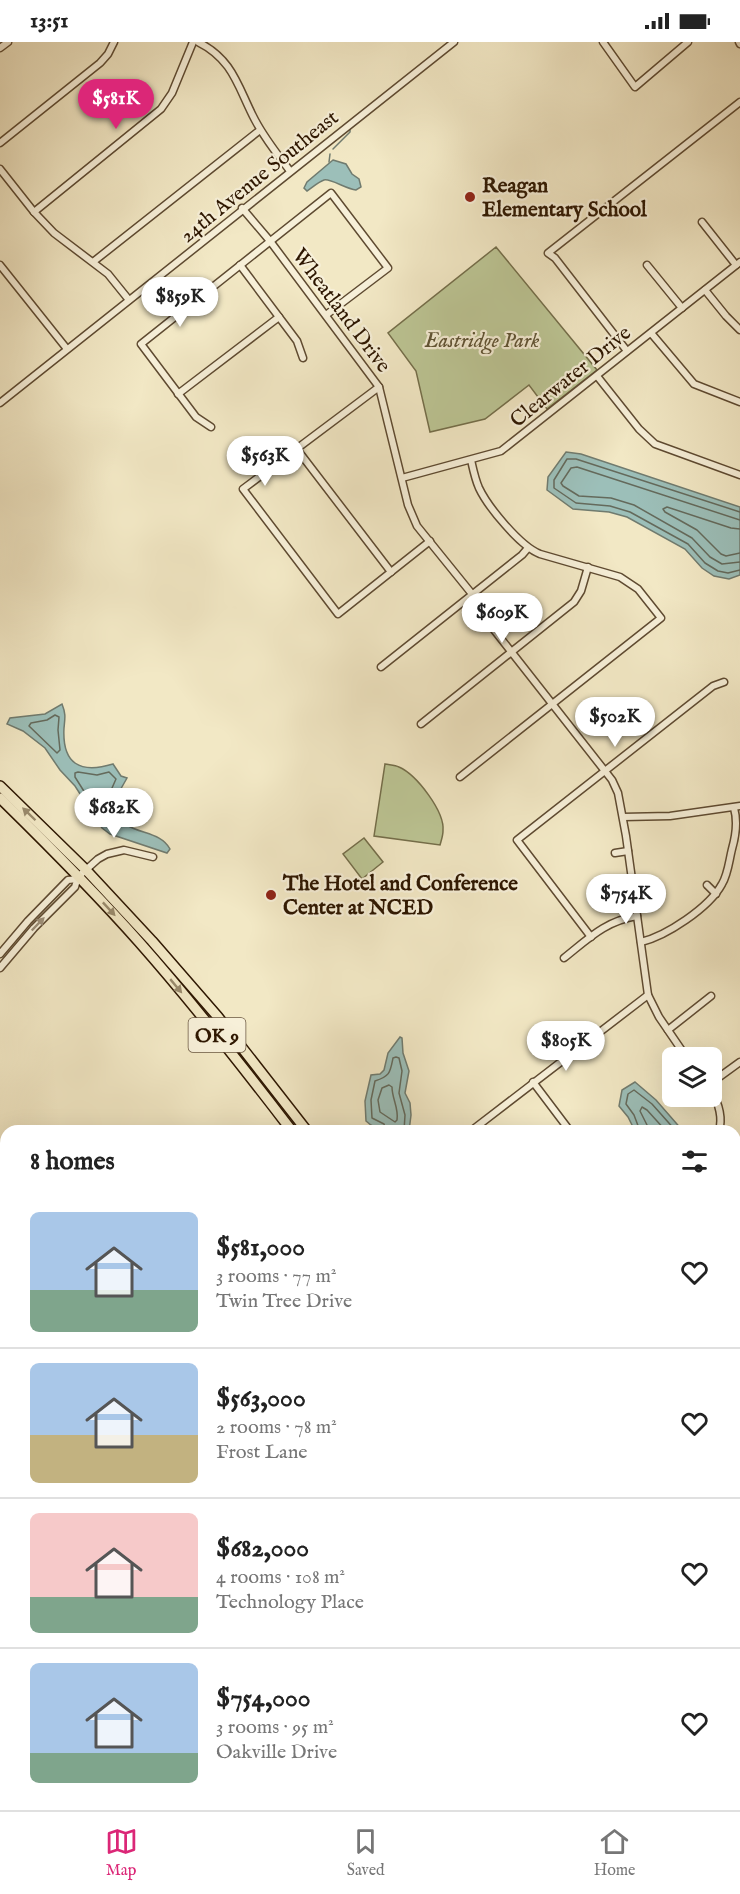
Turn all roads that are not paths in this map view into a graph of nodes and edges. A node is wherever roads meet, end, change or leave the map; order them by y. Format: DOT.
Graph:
graph roads {
  1 [pos="8,42"];
  2 [pos="114,42"];
  3 [pos="193,42"];
  4 [pos="198,42"];
  5 [pos="454,42"];
  6 [pos="603,42"];
  7 [pos="687,42"];
  8 [pos="0,48"];
  9 [pos="740,102"];
  10 [pos="260,130"];
  11 [pos="0,143"];
  12 [pos="0,169"];
  13 [pos="290,171"];
  14 [pos="242,208"];
  15 [pos="34,212"];
  16 [pos="702,222"];
  17 [pos="270,241"];
  18 [pos="93,262"];
  19 [pos="738,264"];
  20 [pos="0,265"];
  21 [pos="647,265"];
  22 [pos="240,266"];
  23 [pos="705,290"];
  24 [pos="129,300"];
  25 [pos="682,308"];
  26 [pos="326,315"];
  27 [pos="279,317"];
  28 [pos="740,330"];
  29 [pos="651,333"];
  30 [pos="67,349"];
  31 [pos="627,351"];
  32 [pos="303,358"];
  33 [pos="597,376"];
  34 [pos="379,387"];
  35 [pos="178,394"];
  36 [pos="740,402"];
  37 [pos="0,403"];
  38 [pos="211,427"];
  39 [pos="296,448"];
  40 [pos="471,460"];
  41 [pos="740,475"];
  42 [pos="402,478"];
  43 [pos="430,542"];
  44 [pos="528,548"];
  45 [pos="588,567"];
  46 [pos="390,572"];
  47 [pos="472,594"];
  48 [pos="511,652"];
  49 [pos="381,667"];
  50 [pos="724,682"];
  51 [pos="552,704"];
  52 [pos="421,724"];
  53 [pos="605,771"];
  54 [pos="460,777"];
  55 [pos="0,786"];
  56 [pos="0,798"];
  57 [pos="737,807"];
  58 [pos="623,817"];
  59 [pos="628,851"];
  60 [pos="615,853"];
  61 [pos="153,857"];
  62 [pos="86,870"];
  63 [pos="78,878"];
  64 [pos="707,885"];
  65 [pos="716,894"];
  66 [pos="637,916"];
  67 [pos="591,937"];
  68 [pos="641,942"];
  69 [pos="0,954"];
  70 [pos="564,958"];
  71 [pos="0,968"];
  72 [pos="648,995"];
  73 [pos="711,996"];
  74 [pos="668,1030"];
  75 [pos="680,1047"];
  76 [pos="740,1062"];
  77 [pos="722,1075"];
  78 [pos="533,1082"];
  79 [pos="718,1107"];
  80 [pos="287,1125"];
  81 [pos="302,1125"];
  82 [pos="479,1125"];
  83 [pos="565,1125"];
  84 [pos="721,1125"];
  1 -- 8 [label="street"];
  2 -- 11 [label="street"];
  3 -- 15 [label="street"];
  4 -- 10 [label="street"];
  5 -- 13 [label="street, 24th Avenue Southeast"];
  6 -- 7 [label="street"];
  9 -- 31 [label="street"];
  10 -- 13 [label="street"];
  10 -- 18 [label="street"];
  12 -- 15 [label="street"];
  13 -- 14 [label="street, 24th Avenue Southeast"];
  14 -- 17 [label="street, Wheatland Drive"];
  14 -- 24 [label="street, 24th Avenue Southeast"];
  15 -- 18 [label="street"];
  16 -- 19 [label="street"];
  17 -- 22 [label="street"];
  17 -- 26 [label="street, Wheatland Drive"];
  17 -- 26 [label="street"];
  18 -- 24 [label="street"];
  19 -- 23 [label="street, Clearwater Drive"];
  20 -- 30 [label="street"];
  21 -- 25 [label="street"];
  22 -- 27 [label="street"];
  22 -- 35 [label="street"];
  23 -- 25 [label="street, Clearwater Drive"];
  23 -- 28 [label="street"];
  24 -- 30 [label="street, 24th Avenue Southeast"];
  25 -- 29 [label="street, Clearwater Drive"];
  26 -- 34 [label="street, Wheatland Drive"];
  27 -- 32 [label="street"];
  27 -- 35 [label="street"];
  29 -- 31 [label="street, Clearwater Drive"];
  29 -- 36 [label="street"];
  30 -- 37 [label="street, 24th Avenue Southeast"];
  31 -- 33 [label="street, Clearwater Drive"];
  33 -- 40 [label="street, Clearwater Drive"];
  33 -- 41 [label="street"];
  34 -- 39 [label="street"];
  34 -- 42 [label="street, Wheatland Drive"];
  35 -- 38 [label="street"];
  39 -- 46 [label="street"];
  39 -- 46 [label="street"];
  40 -- 42 [label="street, Clearwater Drive"];
  40 -- 44 [label="street"];
  42 -- 43 [label="street, Wheatland Drive"];
  43 -- 46 [label="street"];
  43 -- 47 [label="street, Wheatland Drive"];
  44 -- 45 [label="street"];
  44 -- 47 [label="street"];
  45 -- 48 [label="street"];
  45 -- 51 [label="street"];
  47 -- 48 [label="street, Wheatland Drive"];
  47 -- 49 [label="street"];
  48 -- 51 [label="street, Wheatland Drive"];
  48 -- 52 [label="street"];
  50 -- 53 [label="street"];
  51 -- 53 [label="street, Wheatland Drive"];
  51 -- 54 [label="street"];
  53 -- 58 [label="street, Wheatland Drive"];
  53 -- 67 [label="street"];
  62 -- 55 [label="highway, OK 9, one-way"];
  56 -- 63 [label="highway, OK 9"];
  57 -- 58 [label="street"];
  57 -- 65 [label="street"];
  58 -- 59 [label="street, Wheatland Drive"];
  59 -- 60 [label="street"];
  59 -- 66 [label="street, Wheatland Drive"];
  61 -- 62 [label="street"];
  62 -- 63 [label="street"];
  62 -- 81 [label="highway, OK 9"];
  63 -- 69 [label="street"];
  71 -- 63 [label="street, one-way"];
  63 -- 80 [label="highway, OK 9, one-way"];
  64 -- 65 [label="street"];
  65 -- 68 [label="street"];
  66 -- 67 [label="street"];
  66 -- 68 [label="street, Wheatland Drive"];
  67 -- 70 [label="street"];
  68 -- 72 [label="street, Wheatland Drive"];
  72 -- 74 [label="street"];
  72 -- 78 [label="street"];
  73 -- 74 [label="street"];
  74 -- 75 [label="street"];
  76 -- 77 [label="street"];
  78 -- 82 [label="street"];
  78 -- 83 [label="street"];
  79 -- 84 [label="street"];
}
